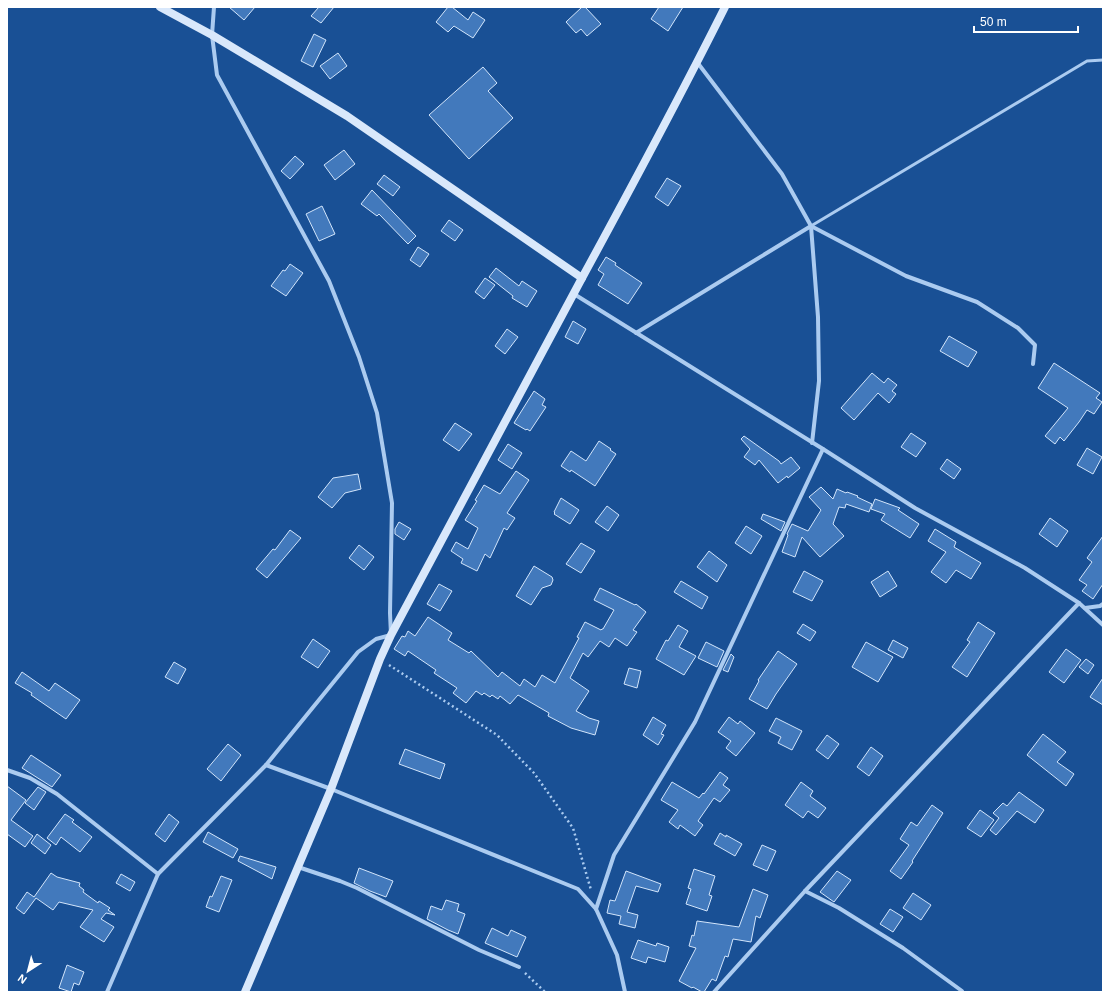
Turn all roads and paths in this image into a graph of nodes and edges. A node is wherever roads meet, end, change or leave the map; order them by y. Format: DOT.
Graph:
graph roads {
  1 [pos="160,7"];
  2 [pos="214,7"];
  3 [pos="724,7"];
  4 [pos="212,35"];
  5 [pos="1103,60"];
  6 [pos="697,62"];
  7 [pos="811,226"];
  8 [pos="582,278"];
  9 [pos="574,294"];
  10 [pos="636,333"];
  11 [pos="1034,364"];
  12 [pos="812,443"];
  13 [pos="823,449"];
  14 [pos="1079,603"];
  15 [pos="1103,604"];
  16 [pos="1084,608"];
  17 [pos="1103,626"];
  18 [pos="391,635"];
  19 [pos="380,659"];
  20 [pos="266,765"];
  21 [pos="7,770"];
  22 [pos="331,789"];
  23 [pos="298,867"];
  24 [pos="158,874"];
  25 [pos="805,891"];
  26 [pos="596,909"];
  27 [pos="519,967"];
  28 [pos="962,991"];
  29 [pos="107,992"];
  30 [pos="245,992"];
  31 [pos="545,992"];
  32 [pos="624,992"];
  33 [pos="714,992"];
  1 -- 4 [label="street"];
  2 -- 4 [label="street"];
  3 -- 6 [label="street"];
  4 -- 8 [label="street"];
  4 -- 18 [label="street"];
  5 -- 7 [label="lane"];
  6 -- 7 [label="street"];
  6 -- 8 [label="street"];
  7 -- 10 [label="street"];
  7 -- 11 [label="street"];
  7 -- 12 [label="street"];
  8 -- 9 [label="street"];
  9 -- 10 [label="street"];
  9 -- 18 [label="street"];
  10 -- 12 [label="street"];
  12 -- 13 [label="street"];
  13 -- 14 [label="street"];
  13 -- 26 [label="street"];
  14 -- 16 [label="street"];
  14 -- 25 [label="street"];
  15 -- 16 [label="street"];
  16 -- 17 [label="street"];
  18 -- 19 [label="street"];
  18 -- 20 [label="street"];
  19 -- 22 [label="street"];
  19 -- 26 [label="path"];
  20 -- 22 [label="street"];
  20 -- 24 [label="street"];
  21 -- 24 [label="street"];
  22 -- 23 [label="street"];
  22 -- 26 [label="street"];
  23 -- 27 [label="street"];
  23 -- 30 [label="street"];
  24 -- 29 [label="street"];
  25 -- 28 [label="street"];
  25 -- 33 [label="street"];
  26 -- 32 [label="street"];
  27 -- 31 [label="path"];
}
